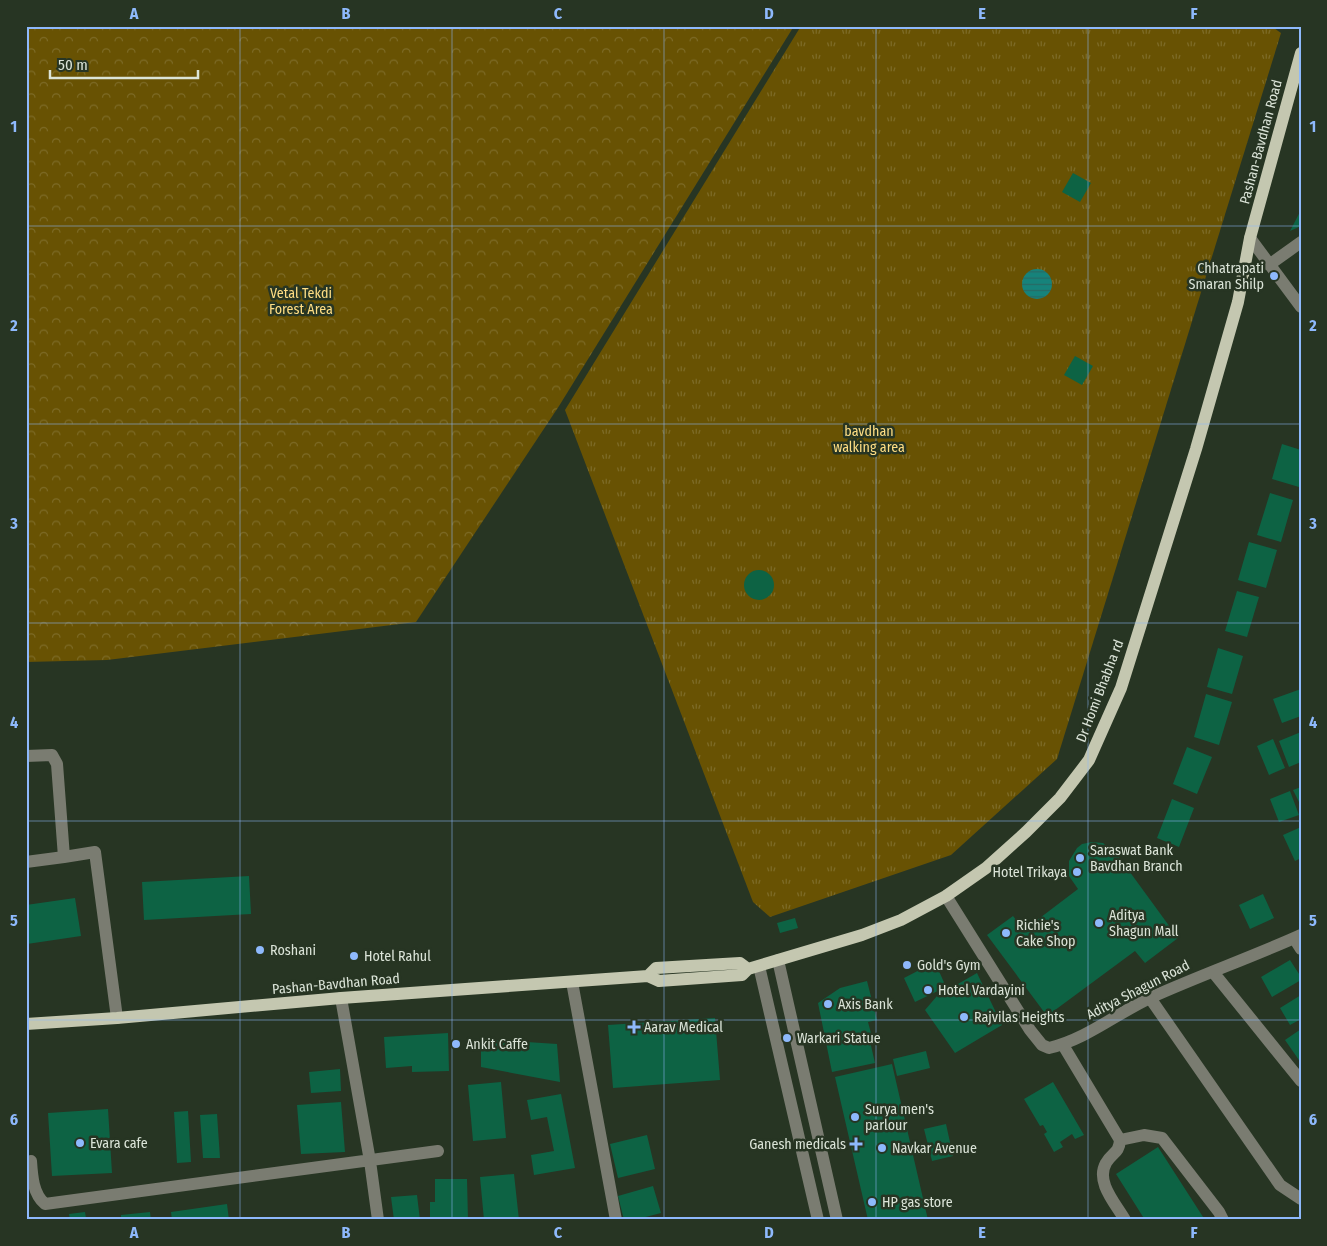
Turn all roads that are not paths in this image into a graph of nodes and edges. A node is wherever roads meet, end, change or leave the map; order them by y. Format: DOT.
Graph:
graph roads {
  1 [pos="1301,53"];
  2 [pos="1250,238"];
  3 [pos="1301,242"];
  4 [pos="1269,265"];
  5 [pos="1301,307"];
  6 [pos="26,756"];
  7 [pos="64,857"];
  8 [pos="26,862"];
  9 [pos="946,896"];
  10 [pos="1298,940"];
  11 [pos="778,960"];
  12 [pos="754,967"];
  13 [pos="1214,972"];
  14 [pos="572,982"];
  15 [pos="341,998"];
  16 [pos="1150,998"];
  17 [pos="117,1018"];
  18 [pos="26,1024"];
  19 [pos="792,1026"];
  20 [pos="775,1030"];
  21 [pos="1063,1045"];
  22 [pos="1301,1081"];
  23 [pos="1120,1140"];
  24 [pos="438,1151"];
  25 [pos="31,1161"];
  26 [pos="370,1161"];
  27 [pos="1301,1199"];
  28 [pos="378,1220"];
  29 [pos="616,1220"];
  30 [pos="818,1220"];
  31 [pos="836,1220"];
  32 [pos="1126,1220"];
  33 [pos="1223,1220"];
  1 -- 2 [label="main road, Pashan-Bavdhan Road"];
  2 -- 4 [label="street"];
  2 -- 9 [label="main road, Dr Homi Bhabha rd"];
  3 -- 4 [label="street"];
  4 -- 5 [label="street"];
  6 -- 7 [label="street"];
  7 -- 8 [label="street"];
  7 -- 17 [label="street"];
  9 -- 11 [label="main road, Dr Homi Bhabha rd"];
  9 -- 21 [label="street"];
  10 -- 13 [label="street, Aditya Shagun Road"];
  11 -- 12 [label="main road, Dr Homi Bhabha rd"];
  11 -- 19 [label="street"];
  12 -- 14 [label="main road, Pashan-Bavdhan Road"];
  12 -- 20 [label="street"];
  13 -- 16 [label="street, Aditya Shagun Road"];
  13 -- 22 [label="street"];
  14 -- 15 [label="main road, Pashan-Bavdhan Road"];
  14 -- 29 [label="street"];
  15 -- 17 [label="main road, Pashan-Bavdhan Road"];
  15 -- 26 [label="street"];
  16 -- 21 [label="street, Aditya Shagun Road"];
  16 -- 27 [label="street"];
  17 -- 18 [label="main road, Pashan-Bavdhan Road"];
  19 -- 20 [label="street"];
  19 -- 31 [label="street"];
  20 -- 30 [label="street"];
  21 -- 23 [label="street"];
  23 -- 32 [label="street"];
  23 -- 33 [label="street"];
  24 -- 26 [label="street"];
  25 -- 26 [label="street"];
  26 -- 28 [label="street"];
}
